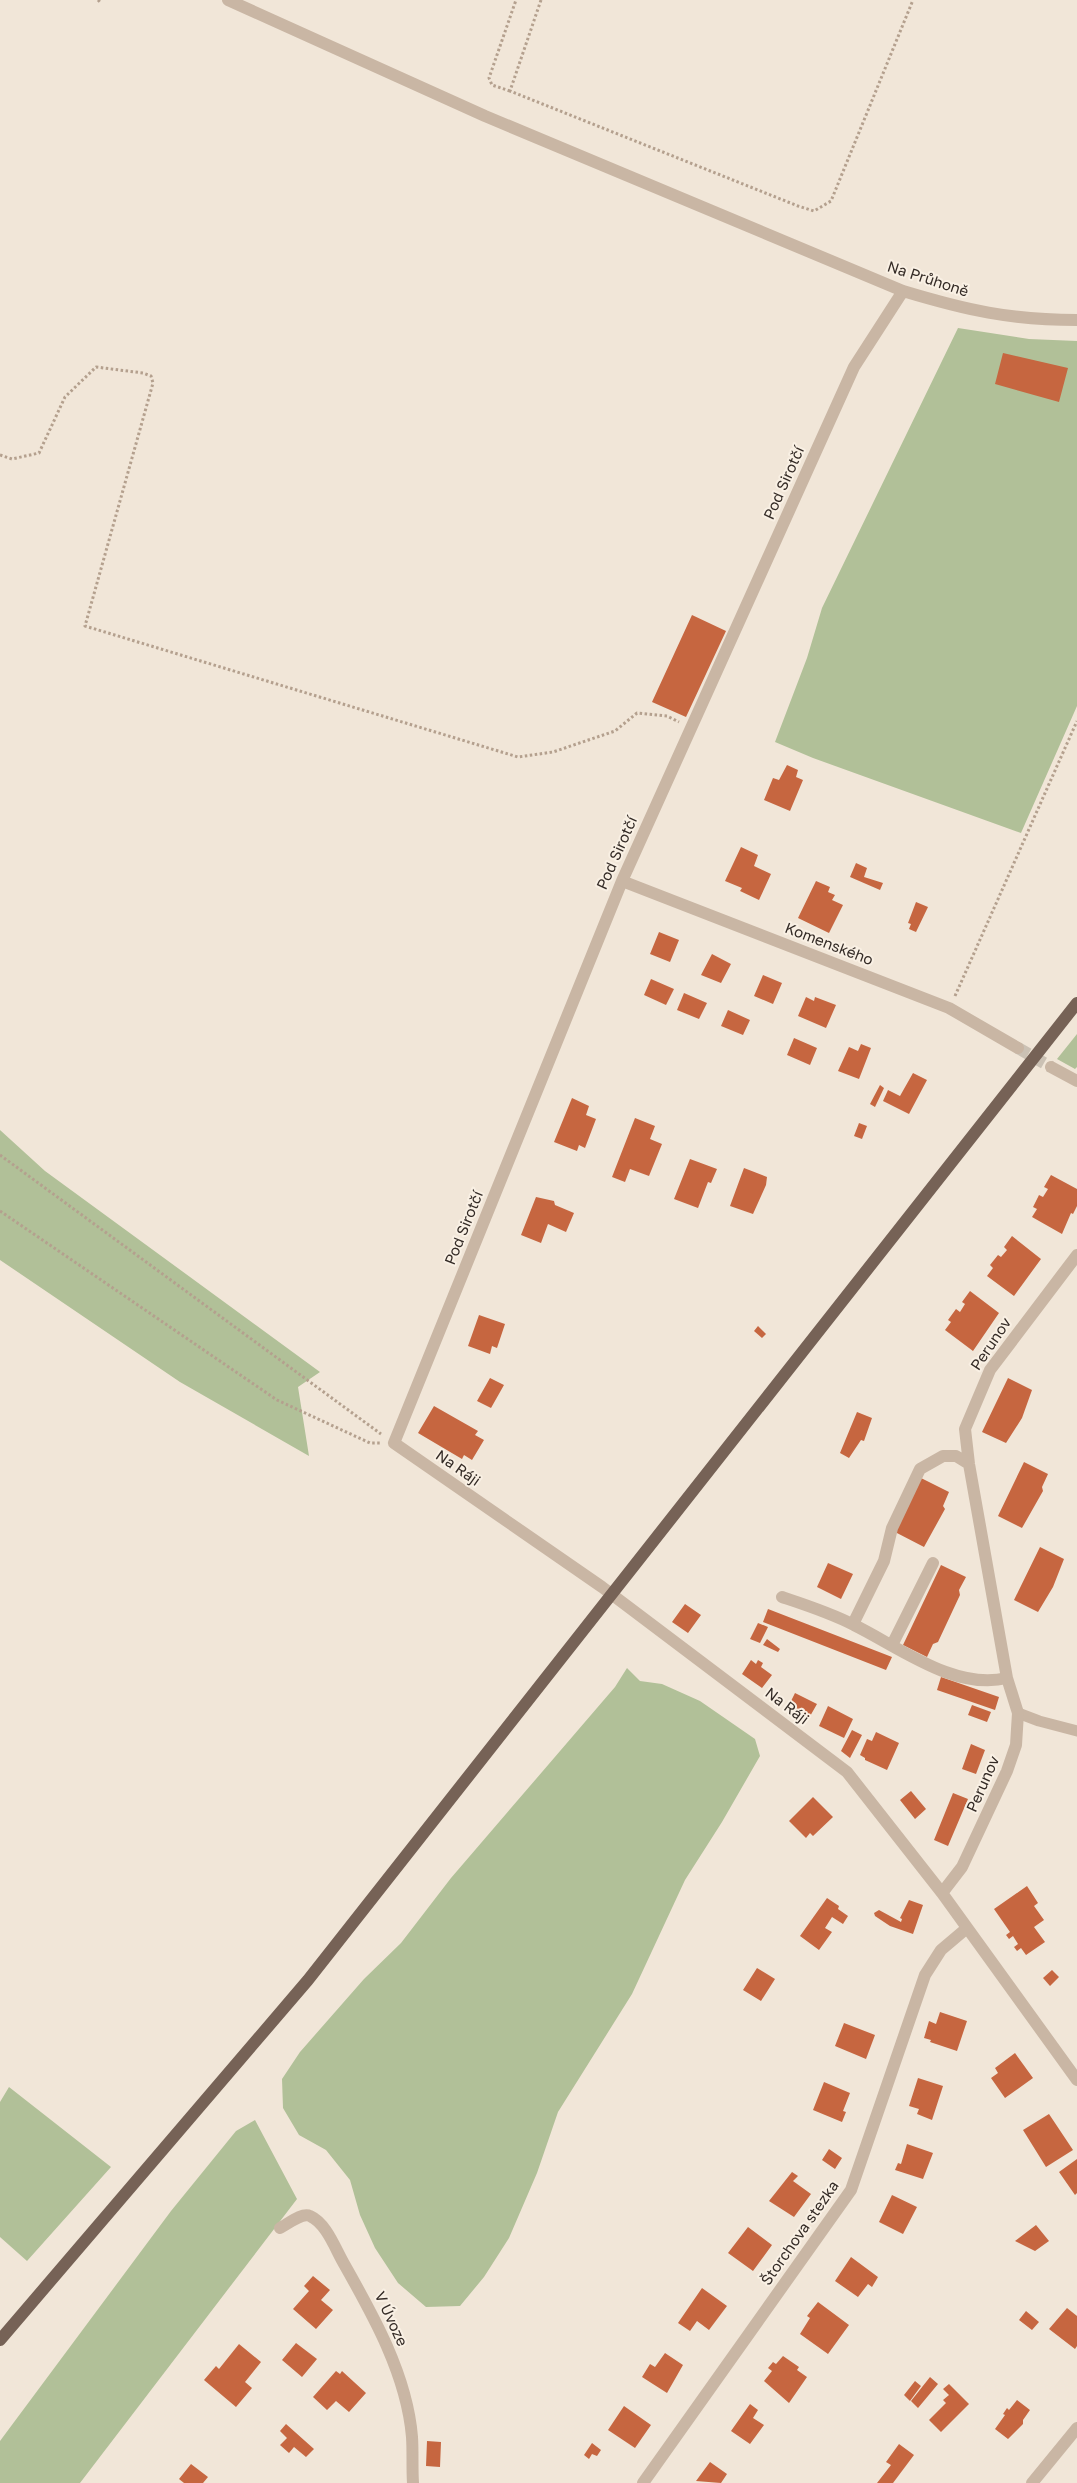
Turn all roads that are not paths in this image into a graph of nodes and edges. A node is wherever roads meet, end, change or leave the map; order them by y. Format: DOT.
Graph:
graph roads {
  1 [pos="228,0"];
  2 [pos="903,290"];
  3 [pos="1077,320"];
  4 [pos="622,881"];
  5 [pos="1077,1003"];
  6 [pos="1018,1048"];
  7 [pos="1050,1067"];
  8 [pos="1077,1081"];
  9 [pos="1077,1255"];
  10 [pos="394,1443"];
  11 [pos="969,1464"];
  12 [pos="933,1563"];
  13 [pos="782,1597"];
  14 [pos="854,1624"];
  15 [pos="892,1645"];
  16 [pos="1007,1678"];
  17 [pos="1018,1713"];
  18 [pos="1077,1731"];
  19 [pos="942,1894"];
  20 [pos="967,1928"];
  21 [pos="1077,2080"];
  22 [pos="280,2228"];
  23 [pos="0,2340"];
  24 [pos="1077,2428"];
  25 [pos="412,2483"];
  26 [pos="643,2483"];
  27 [pos="1032,2483"];
  1 -- 2 [label="street, Na Průhoně"];
  2 -- 3 [label="street, Na Průhoně"];
  2 -- 4 [label="street, Pod Sirotčí"];
  4 -- 6 [label="street, Komenského"];
  4 -- 10 [label="street, Pod Sirotčí"];
  5 -- 23 [label="main road"];
  7 -- 8 [label="street"];
  9 -- 11 [label="street, Perunov"];
  10 -- 19 [label="street, Na Ráji"];
  11 -- 14 [label="street"];
  11 -- 16 [label="street, Perunov"];
  12 -- 15 [label="street"];
  13 -- 14 [label="street"];
  14 -- 15 [label="street"];
  15 -- 16 [label="street"];
  16 -- 17 [label="street, Perunov"];
  17 -- 18 [label="lane"];
  17 -- 19 [label="street, Perunov"];
  19 -- 20 [label="street, Na Ráji"];
  20 -- 21 [label="street, Na Ráji"];
  20 -- 26 [label="street, Štorchova stezka"];
  22 -- 25 [label="street, V Úvoze"];
  24 -- 27 [label="street"];
}
